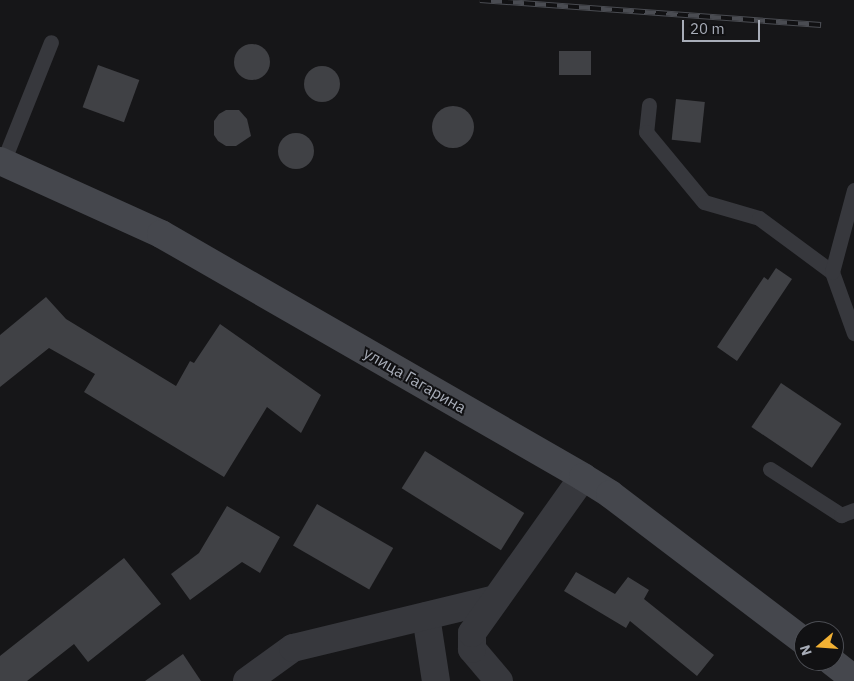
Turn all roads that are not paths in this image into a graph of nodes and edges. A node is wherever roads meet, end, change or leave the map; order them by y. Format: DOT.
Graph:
graph roads {
  1 [pos="51,42"];
  2 [pos="649,105"];
  3 [pos="2,162"];
  4 [pos="854,190"];
  5 [pos="832,272"];
  6 [pos="854,333"];
  7 [pos="770,469"];
  8 [pos="583,477"];
  9 [pos="854,510"];
  10 [pos="495,600"];
  11 [pos="426,616"];
  12 [pos="794,633"];
  13 [pos="844,671"];
  14 [pos="854,679"];
  15 [pos="247,681"];
  16 [pos="436,681"];
  17 [pos="499,681"];
  1 -- 3 [label="lane"];
  2 -- 5 [label="lane"];
  3 -- 8 [label="main road, улица Гагарина"];
  4 -- 5 [label="lane"];
  5 -- 6 [label="lane"];
  7 -- 9 [label="lane"];
  8 -- 10 [label="street"];
  8 -- 12 [label="main road, улица Гагарина"];
  10 -- 11 [label="street"];
  10 -- 17 [label="street"];
  11 -- 15 [label="street"];
  11 -- 16 [label="street"];
  13 -- 14 [label="main road"];
}
